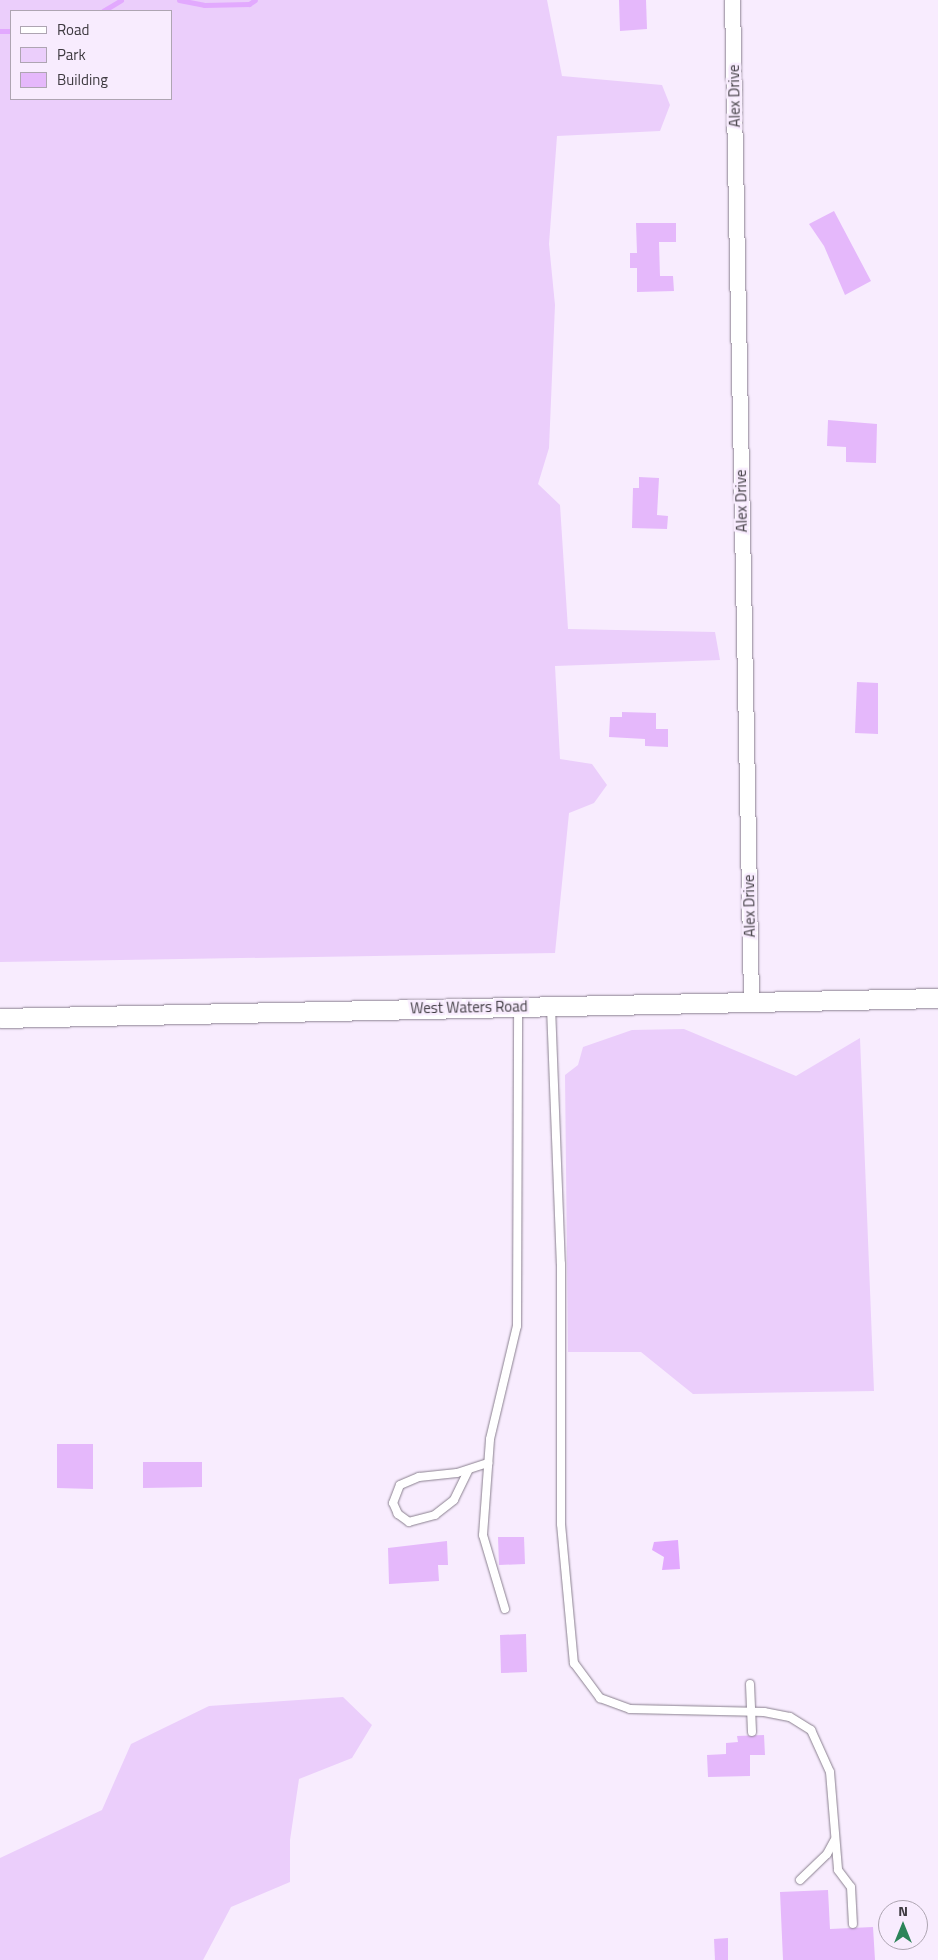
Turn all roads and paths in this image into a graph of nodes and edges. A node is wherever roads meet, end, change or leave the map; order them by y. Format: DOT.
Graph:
graph roads {
  1 [pos="732,0"];
  2 [pos="938,998"];
  3 [pos="750,1002"];
  4 [pos="551,1004"];
  5 [pos="518,1005"];
  6 [pos="0,1018"];
  7 [pos="488,1463"];
  8 [pos="468,1471"];
  9 [pos="505,1608"];
  10 [pos="750,1684"];
  11 [pos="751,1711"];
  12 [pos="752,1732"];
  13 [pos="834,1840"];
  14 [pos="800,1880"];
  15 [pos="853,1924"];
  1 -- 3 [label="street, Alex Drive"];
  2 -- 3 [label="street, West Waters Road"];
  3 -- 4 [label="street, West Waters Road"];
  4 -- 5 [label="street, West Waters Road"];
  4 -- 11 [label="lane"];
  5 -- 6 [label="street, West Waters Road"];
  5 -- 7 [label="lane"];
  7 -- 8 [label="lane"];
  7 -- 9 [label="lane"];
  8 -- 8 [label="lane"];
  10 -- 11 [label="lane"];
  11 -- 12 [label="lane"];
  11 -- 13 [label="lane"];
  13 -- 14 [label="lane"];
  13 -- 15 [label="lane"];
}
